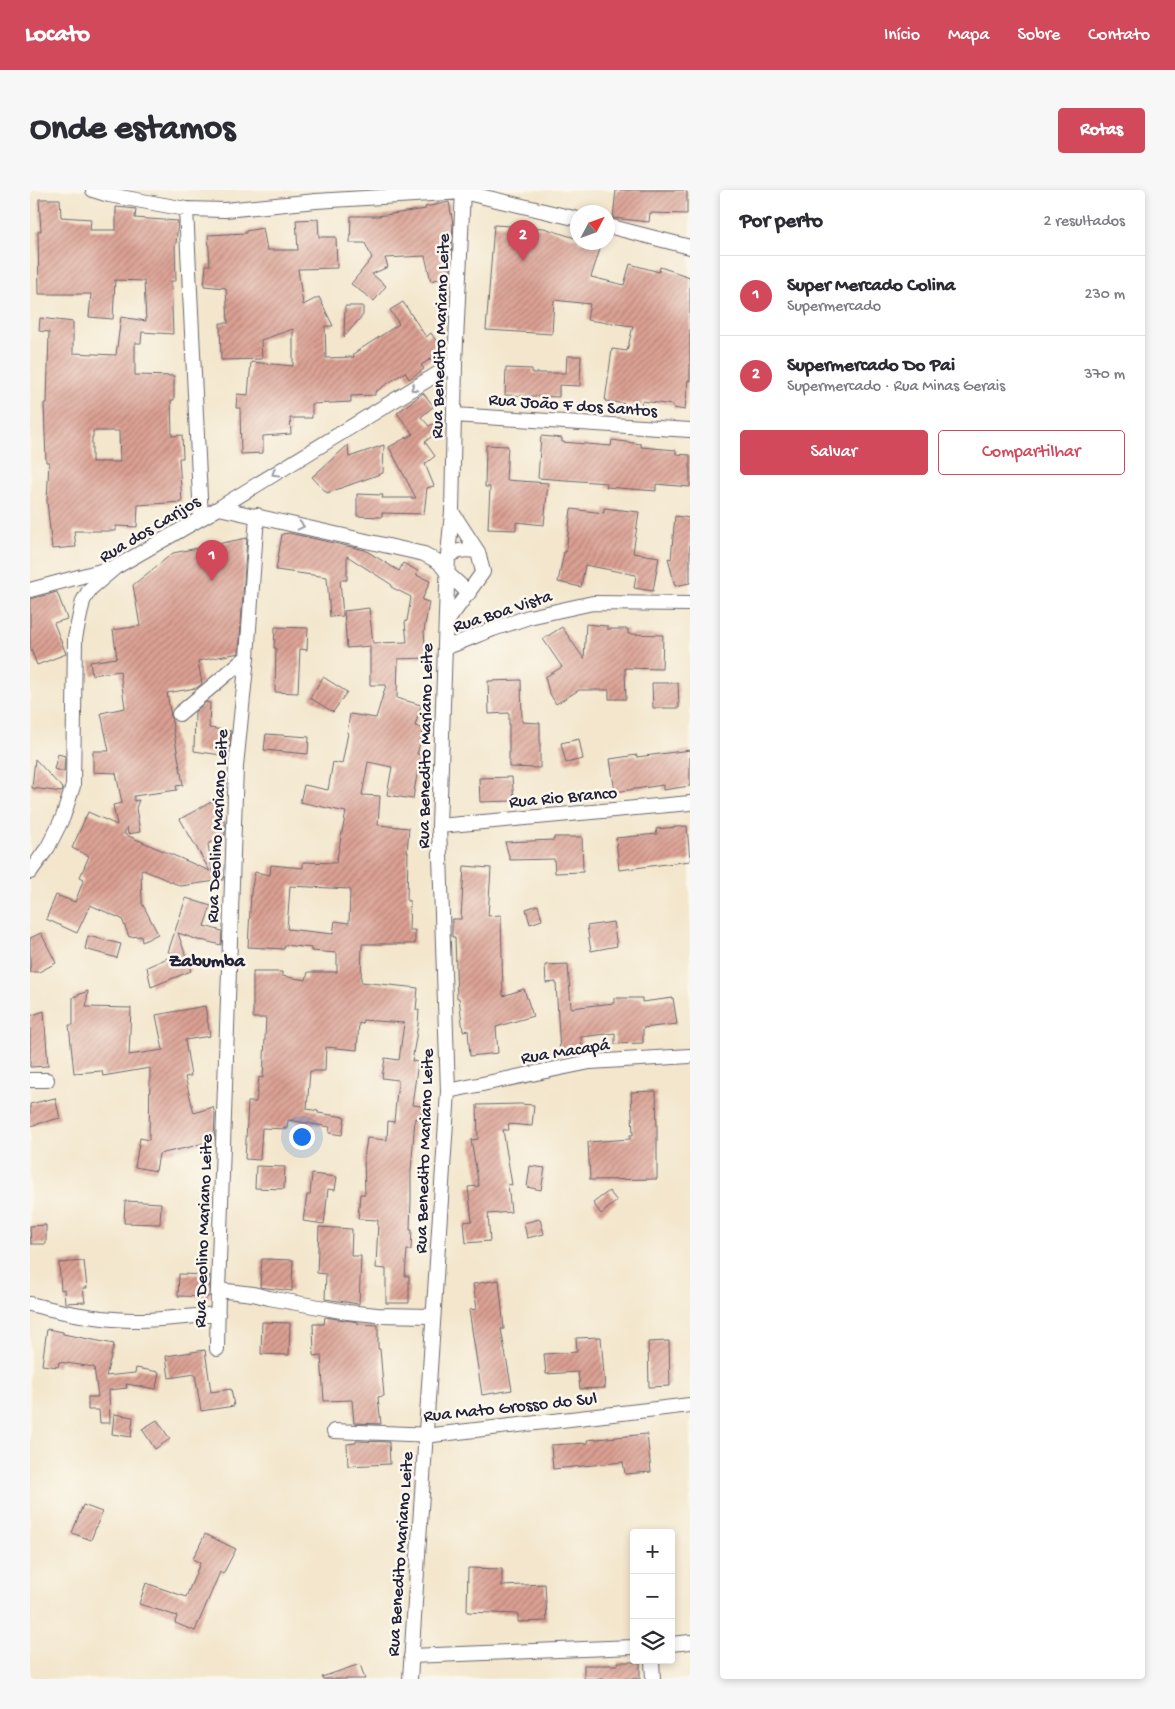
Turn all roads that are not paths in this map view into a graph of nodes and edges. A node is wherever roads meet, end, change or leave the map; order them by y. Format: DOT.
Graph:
graph roads {
  1 [pos="93,190"];
  2 [pos="463,191"];
  3 [pos="186,209"];
  4 [pos="570,217"];
  5 [pos="615,228"];
  6 [pos="690,247"];
  7 [pos="455,362"];
  8 [pos="454,415"];
  9 [pos="690,430"];
  10 [pos="219,508"];
  11 [pos="452,512"];
  12 [pos="257,516"];
  13 [pos="201,518"];
  14 [pos="478,552"];
  15 [pos="448,555"];
  16 [pos="116,567"];
  17 [pos="448,574"];
  18 [pos="30,590"];
  19 [pos="469,593"];
  20 [pos="690,604"];
  21 [pos="446,623"];
  22 [pos="445,648"];
  23 [pos="247,657"];
  24 [pos="179,714"];
  25 [pos="690,803"];
  26 [pos="439,826"];
  27 [pos="30,872"];
  28 [pos="690,1056"];
  29 [pos="30,1080"];
  30 [pos="47,1080"];
  31 [pos="448,1091"];
  32 [pos="218,1290"];
  33 [pos="30,1304"];
  34 [pos="218,1314"];
  35 [pos="433,1316"];
  36 [pos="217,1349"];
  37 [pos="690,1405"];
  38 [pos="334,1431"];
  39 [pos="426,1436"];
  40 [pos="690,1642"];
  41 [pos="675,1644"];
  42 [pos="630,1647"];
  43 [pos="411,1656"];
  44 [pos="652,1664"];
  45 [pos="410,1679"];
  46 [pos="653,1679"];
  1 -- 3 [label="street"];
  2 -- 3 [label="street"];
  2 -- 4 [label="street"];
  2 -- 7 [label="street, Rua Benedito Mariano Leite"];
  3 -- 13 [label="street"];
  5 -- 6 [label="street"];
  7 -- 8 [label="street, Rua Benedito Mariano Leite"];
  7 -- 10 [label="street, Rua dos Carijos, one-way"];
  8 -- 9 [label="street, Rua João F dos Santos"];
  8 -- 11 [label="street, Rua Benedito Mariano Leite"];
  10 -- 12 [label="street"];
  10 -- 13 [label="street, Rua dos Carijos"];
  11 -- 14 [label="street, Rua Benedito Mariano Leite"];
  11 -- 15 [label="street, Rua Benedito Mariano Leite"];
  12 -- 17 [label="street, one-way"];
  12 -- 23 [label="street, Rua Deolino Mariano Leite"];
  13 -- 16 [label="street, Rua dos Carijos"];
  14 -- 15 [label="street"];
  14 -- 19 [label="street, Rua Benedito Mariano Leite"];
  15 -- 17 [label="street, Rua Benedito Mariano Leite"];
  16 -- 18 [label="street"];
  16 -- 27 [label="street, Rua dos Carijos"];
  17 -- 19 [label="street"];
  17 -- 21 [label="street, Rua Benedito Mariano Leite"];
  19 -- 21 [label="street, Rua Benedito Mariano Leite"];
  20 -- 22 [label="street, Rua Boa Vista"];
  21 -- 22 [label="street, Rua Benedito Mariano Leite"];
  22 -- 26 [label="street, Rua Benedito Mariano Leite"];
  23 -- 24 [label="street"];
  23 -- 32 [label="street, Rua Deolino Mariano Leite"];
  25 -- 26 [label="street, Rua Rio Branco"];
  26 -- 31 [label="street, Rua Benedito Mariano Leite"];
  28 -- 31 [label="street, Rua Macapá"];
  29 -- 30 [label="street"];
  31 -- 35 [label="street, Rua Benedito Mariano Leite"];
  32 -- 34 [label="street, Rua Deolino Mariano Leite"];
  32 -- 35 [label="street"];
  33 -- 34 [label="street"];
  34 -- 36 [label="street, Rua Deolino Mariano Leite"];
  35 -- 39 [label="street, Rua Benedito Mariano Leite"];
  37 -- 39 [label="street, Rua Mato Grosso do Sul"];
  38 -- 39 [label="street, Rua Mato Grosso do Sul"];
  39 -- 43 [label="street, Rua Benedito Mariano Leite"];
  40 -- 41 [label="street"];
  42 -- 43 [label="street"];
  43 -- 45 [label="street, Rua Benedito Mariano Leite"];
  44 -- 46 [label="street"];
}
